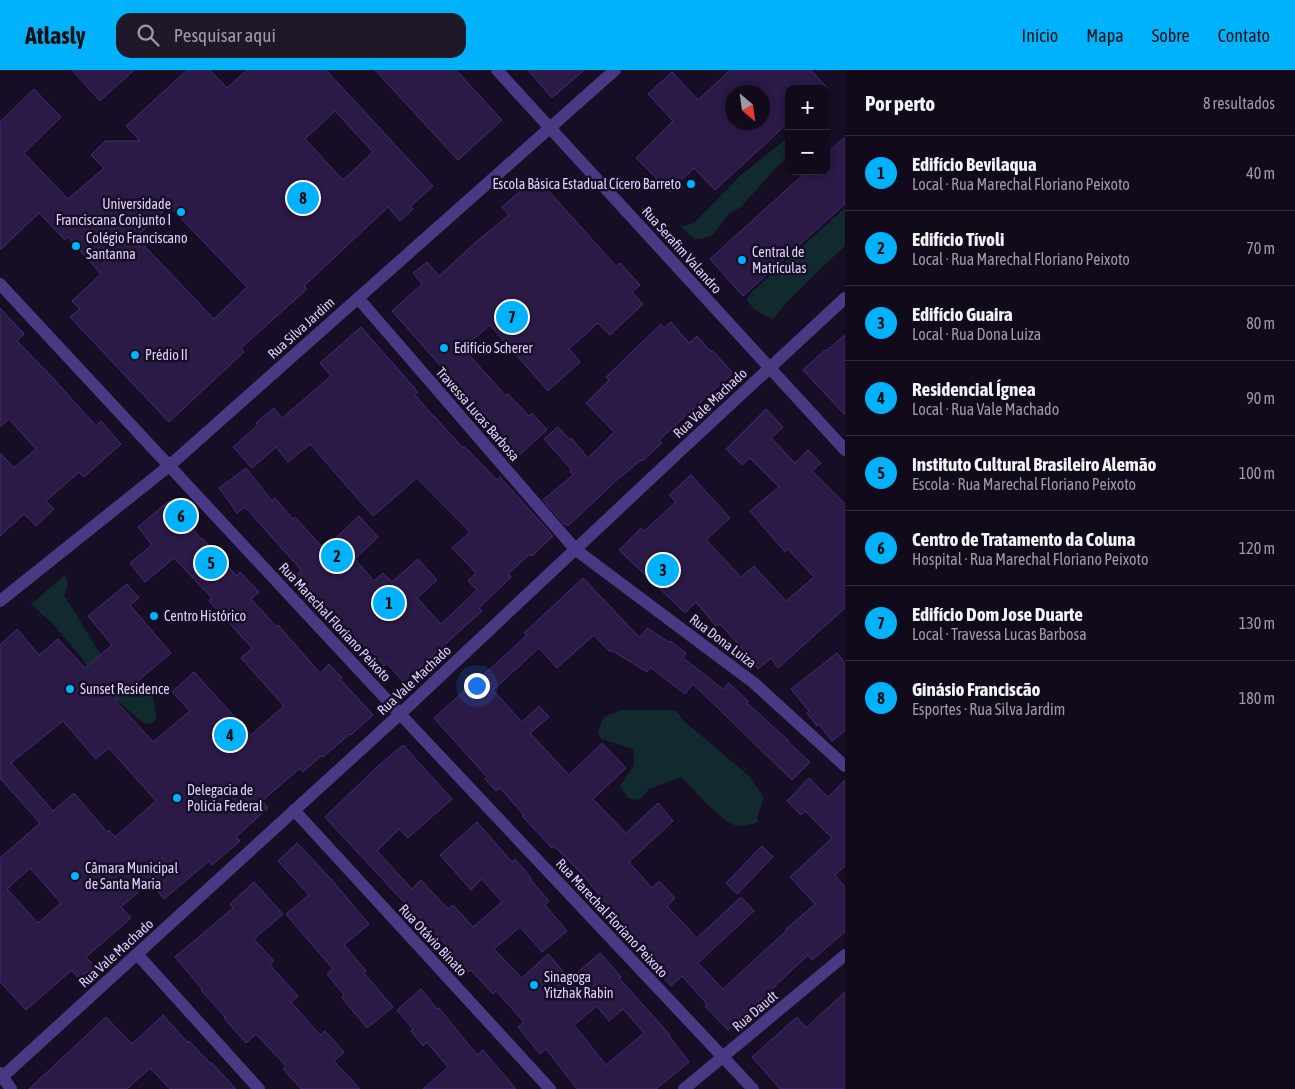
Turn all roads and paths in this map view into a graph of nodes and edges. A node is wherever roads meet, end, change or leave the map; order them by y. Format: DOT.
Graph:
graph roads {
  1 [pos="497,70"];
  2 [pos="615,70"];
  3 [pos="550,128"];
  4 [pos="0,284"];
  5 [pos="358,298"];
  6 [pos="845,298"];
  7 [pos="770,368"];
  8 [pos="845,450"];
  9 [pos="169,466"];
  10 [pos="576,550"];
  11 [pos="0,601"];
  12 [pos="400,714"];
  13 [pos="845,766"];
  14 [pos="294,810"];
  15 [pos="137,954"];
  16 [pos="845,955"];
  17 [pos="723,1057"];
  18 [pos="1,1076"];
  19 [pos="11,1089"];
  20 [pos="259,1089"];
  21 [pos="550,1089"];
  22 [pos="684,1089"];
  23 [pos="753,1089"];
  1 -- 3 [label="street, Rua Serafim Valandro"];
  2 -- 3 [label="street, Rua Silva Jardim"];
  3 -- 5 [label="street, Rua Silva Jardim"];
  3 -- 7 [label="street, Rua Serafim Valandro"];
  4 -- 9 [label="street, Rua Marechal Floriano Peixoto"];
  5 -- 9 [label="street, Rua Silva Jardim"];
  5 -- 10 [label="street, Travessa Lucas Barbosa"];
  6 -- 7 [label="street, Rua Vale Machado"];
  7 -- 8 [label="street, Rua Serafim Valandro"];
  7 -- 10 [label="street, Rua Vale Machado"];
  9 -- 11 [label="street, Rua Silva Jardim"];
  9 -- 12 [label="street, Rua Marechal Floriano Peixoto"];
  10 -- 12 [label="street, Rua Vale Machado"];
  10 -- 13 [label="street, Rua Dona Luiza"];
  12 -- 14 [label="street, Rua Vale Machado"];
  12 -- 17 [label="street, Rua Marechal Floriano Peixoto"];
  14 -- 15 [label="street, Rua Vale Machado"];
  14 -- 21 [label="street, Rua Otávio Binato"];
  15 -- 18 [label="street, Rua Vale Machado"];
  15 -- 20 [label="street"];
  16 -- 17 [label="street, Rua Daudt"];
  17 -- 22 [label="street, Rua Daudt"];
  17 -- 23 [label="street, Rua Marechal Floriano Peixoto"];
  18 -- 19 [label="street"];
}
